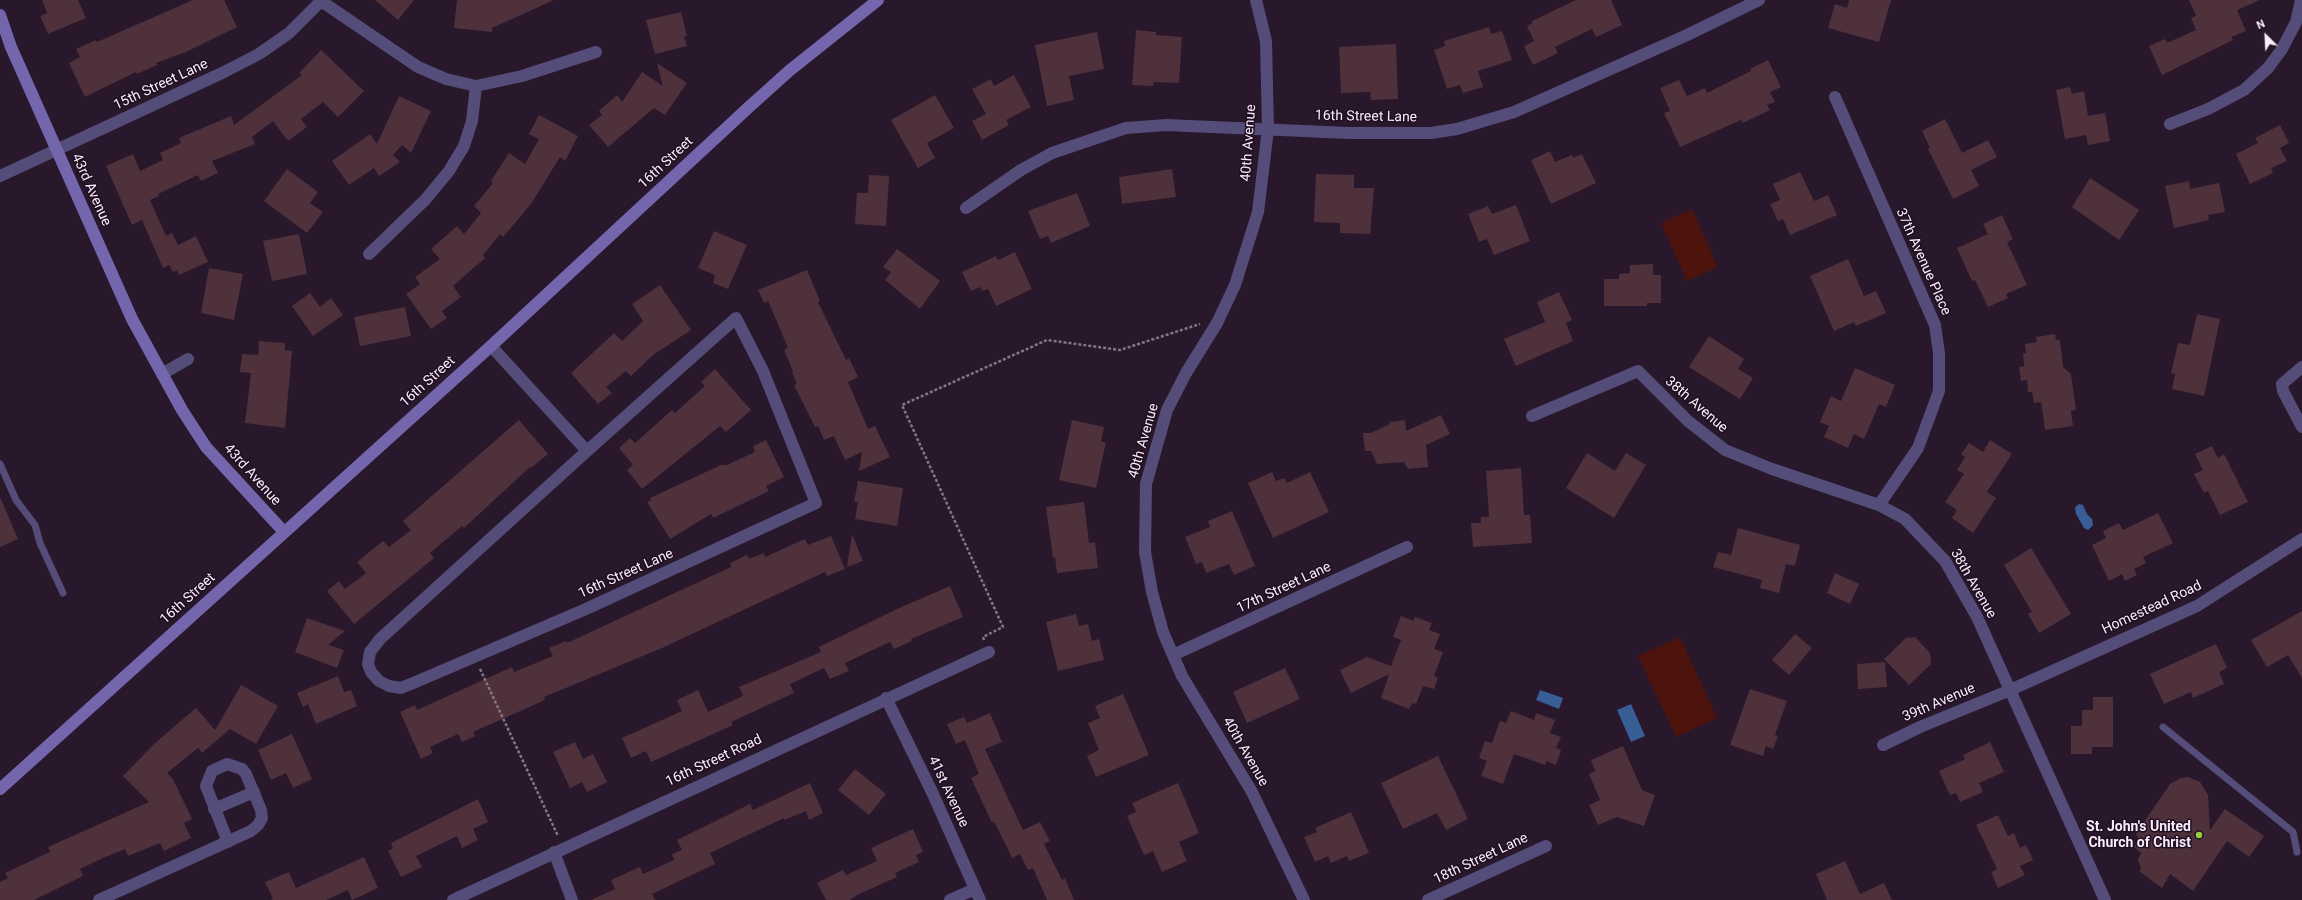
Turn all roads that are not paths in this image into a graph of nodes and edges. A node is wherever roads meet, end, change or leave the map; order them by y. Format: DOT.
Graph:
graph roads {
  1 [pos="878,0"];
  2 [pos="1256,0"];
  3 [pos="1759,0"];
  4 [pos="2301,0"];
  5 [pos="321,1"];
  6 [pos="0,15"];
  7 [pos="596,52"];
  8 [pos="476,86"];
  9 [pos="1834,97"];
  10 [pos="2170,124"];
  11 [pos="1268,129"];
  12 [pos="57,150"];
  13 [pos="0,176"];
  14 [pos="966,208"];
  15 [pos="369,254"];
  16 [pos="491,346"];
  17 [pos="188,359"];
  18 [pos="2302,367"];
  19 [pos="162,374"];
  20 [pos="1532,416"];
  21 [pos="2302,427"];
  22 [pos="587,451"];
  23 [pos="0,464"];
  24 [pos="1879,505"];
  25 [pos="284,532"];
  26 [pos="2302,539"];
  27 [pos="1407,547"];
  28 [pos="63,593"];
  29 [pos="989,652"];
  30 [pos="1173,655"];
  31 [pos="2008,691"];
  32 [pos="886,698"];
  33 [pos="2163,727"];
  34 [pos="1883,746"];
  35 [pos="0,789"];
  36 [pos="254,792"];
  37 [pos="214,810"];
  38 [pos="228,842"];
  39 [pos="1546,846"];
  40 [pos="559,850"];
  41 [pos="2297,852"];
  42 [pos="978,894"];
  43 [pos="99,900"];
  44 [pos="453,900"];
  45 [pos="572,900"];
  46 [pos="950,900"];
  47 [pos="1304,900"];
  48 [pos="1428,900"];
  49 [pos="2105,900"];
  1 -- 16 [label="main road, 16th Street"];
  2 -- 11 [label="street, 40th Avenue"];
  3 -- 11 [label="street, 16th Street Lane"];
  4 -- 10 [label="street"];
  5 -- 8 [label="street"];
  5 -- 12 [label="street, 15th Street Lane"];
  6 -- 12 [label="main road, 43rd Avenue"];
  7 -- 8 [label="street"];
  8 -- 15 [label="street"];
  9 -- 24 [label="street, 37th Avenue Place"];
  11 -- 14 [label="street, 16th Street Lane"];
  11 -- 30 [label="street, 40th Avenue"];
  12 -- 13 [label="street, 15th Street Lane"];
  12 -- 19 [label="main road, 43rd Avenue"];
  16 -- 22 [label="street"];
  16 -- 25 [label="main road, 16th Street"];
  17 -- 19 [label="street"];
  18 -- 21 [label="street"];
  19 -- 25 [label="main road, 43rd Avenue"];
  20 -- 24 [label="street, 38th Avenue"];
  22 -- 22 [label="street, 16th Street Lane"];
  23 -- 28 [label="lane"];
  24 -- 31 [label="street, 38th Avenue"];
  25 -- 35 [label="main road, 16th Street"];
  26 -- 31 [label="street, Homestead Road"];
  27 -- 30 [label="street, 17th Street Lane"];
  29 -- 32 [label="street, 16th Street Road"];
  30 -- 47 [label="street, 40th Avenue"];
  31 -- 34 [label="street, 39th Avenue"];
  31 -- 49 [label="street, 38th Avenue"];
  32 -- 40 [label="street, 16th Street Road"];
  32 -- 42 [label="street, 41st Avenue"];
  33 -- 41 [label="lane"];
  36 -- 37 [label="street"];
  36 -- 37 [label="street"];
  36 -- 38 [label="street"];
  37 -- 38 [label="street"];
  38 -- 43 [label="street"];
  39 -- 48 [label="street, 18th Street Lane"];
  40 -- 44 [label="street, 16th Street Road"];
  40 -- 45 [label="street"];
  42 -- 46 [label="street"];
}
